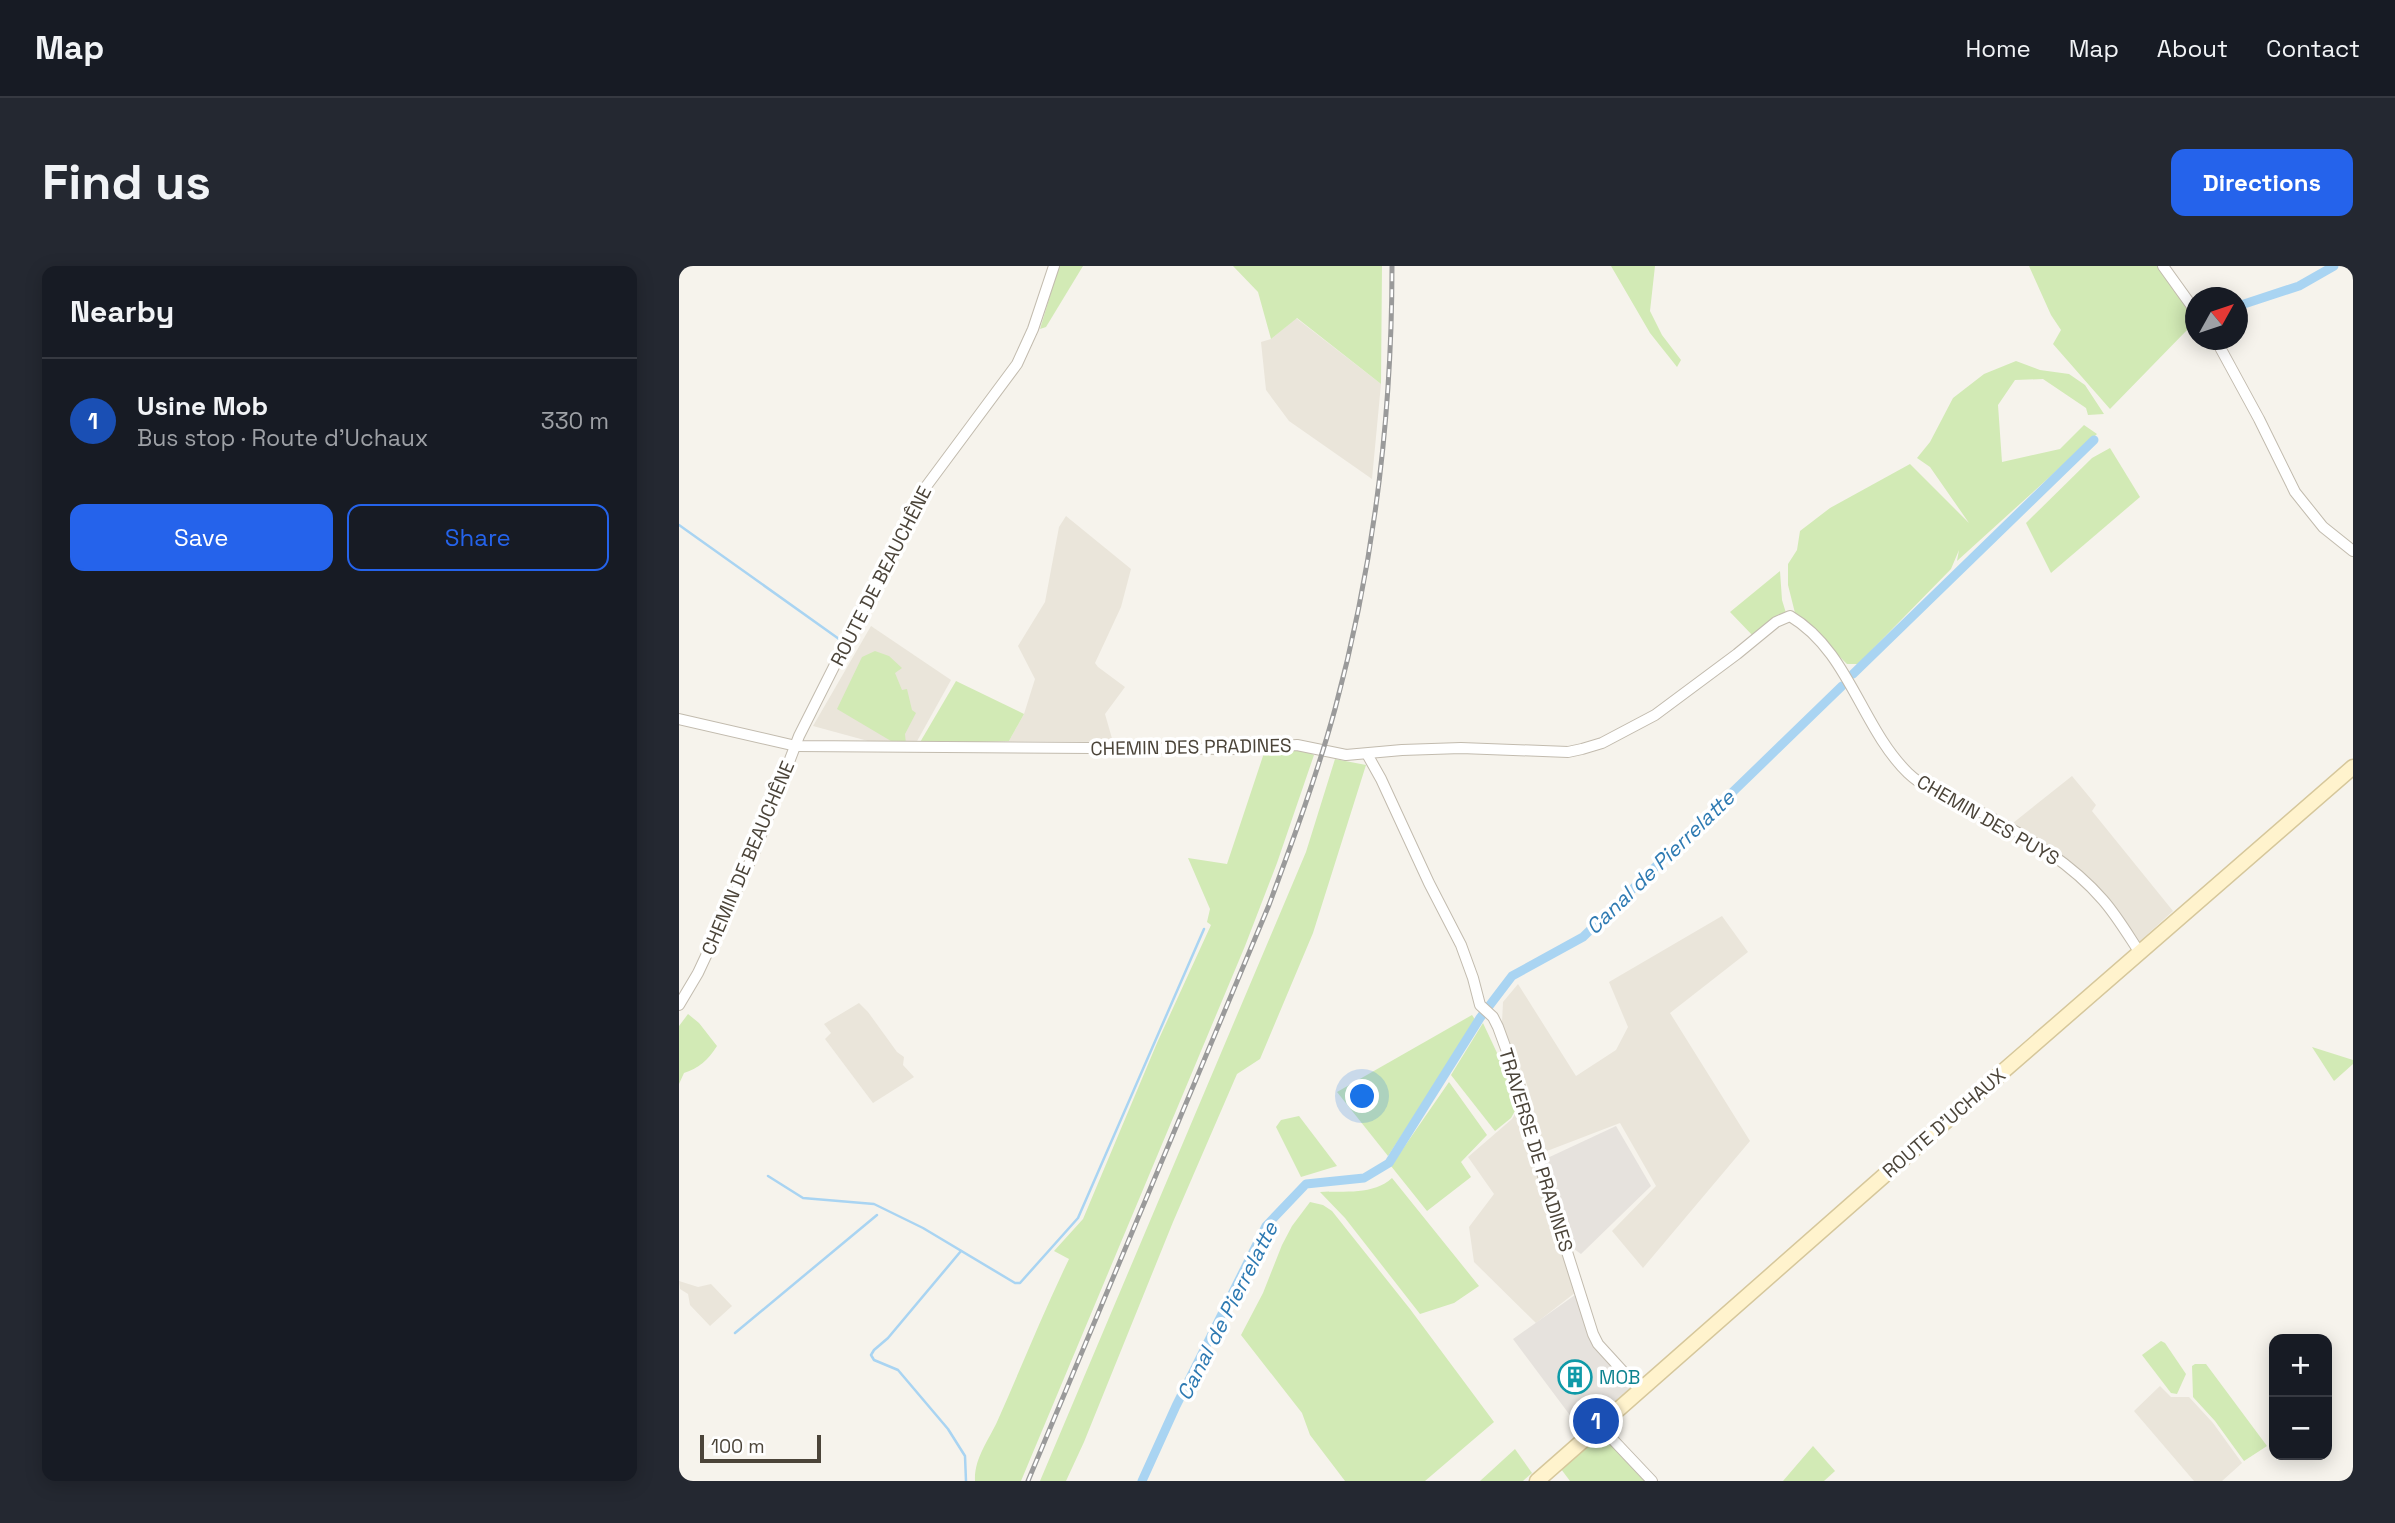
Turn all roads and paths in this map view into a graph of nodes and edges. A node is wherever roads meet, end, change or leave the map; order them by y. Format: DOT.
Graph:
graph roads {
  1 [pos="1054,266"];
  2 [pos="2163,266"];
  3 [pos="2185,297"];
  4 [pos="2221,350"];
  5 [pos="2353,551"];
  6 [pos="1790,616"];
  7 [pos="679,719"];
  8 [pos="796,746"];
  9 [pos="1367,754"];
  10 [pos="2353,767"];
  11 [pos="2140,953"];
  12 [pos="679,1005"];
  13 [pos="1640,1390"];
  14 [pos="1600,1426"];
  15 [pos="1537,1481"];
  16 [pos="1652,1481"];
  1 -- 8 [label="street, ROUTE DE BEAUCHÊNE"];
  2 -- 3 [label="street"];
  4 -- 5 [label="street"];
  6 -- 9 [label="street, CHEMIN DES PRADINES"];
  6 -- 11 [label="street, CHEMIN DES PUYS"];
  7 -- 8 [label="street, CHEMIN DES PRADINES"];
  8 -- 9 [label="street, CHEMIN DES PRADINES"];
  8 -- 12 [label="street, CHEMIN DE BEAUCHÊNE"];
  9 -- 13 [label="street, TRAVERSE DE PRADINES"];
  10 -- 11 [label="main road, ROUTE D'UCHAUX"];
  11 -- 13 [label="main road, ROUTE D'UCHAUX"];
  13 -- 14 [label="main road, ROUTE D'UCHAUX"];
  14 -- 15 [label="main road, ROUTE D'UCHAUX"];
  14 -- 16 [label="street"];
}
